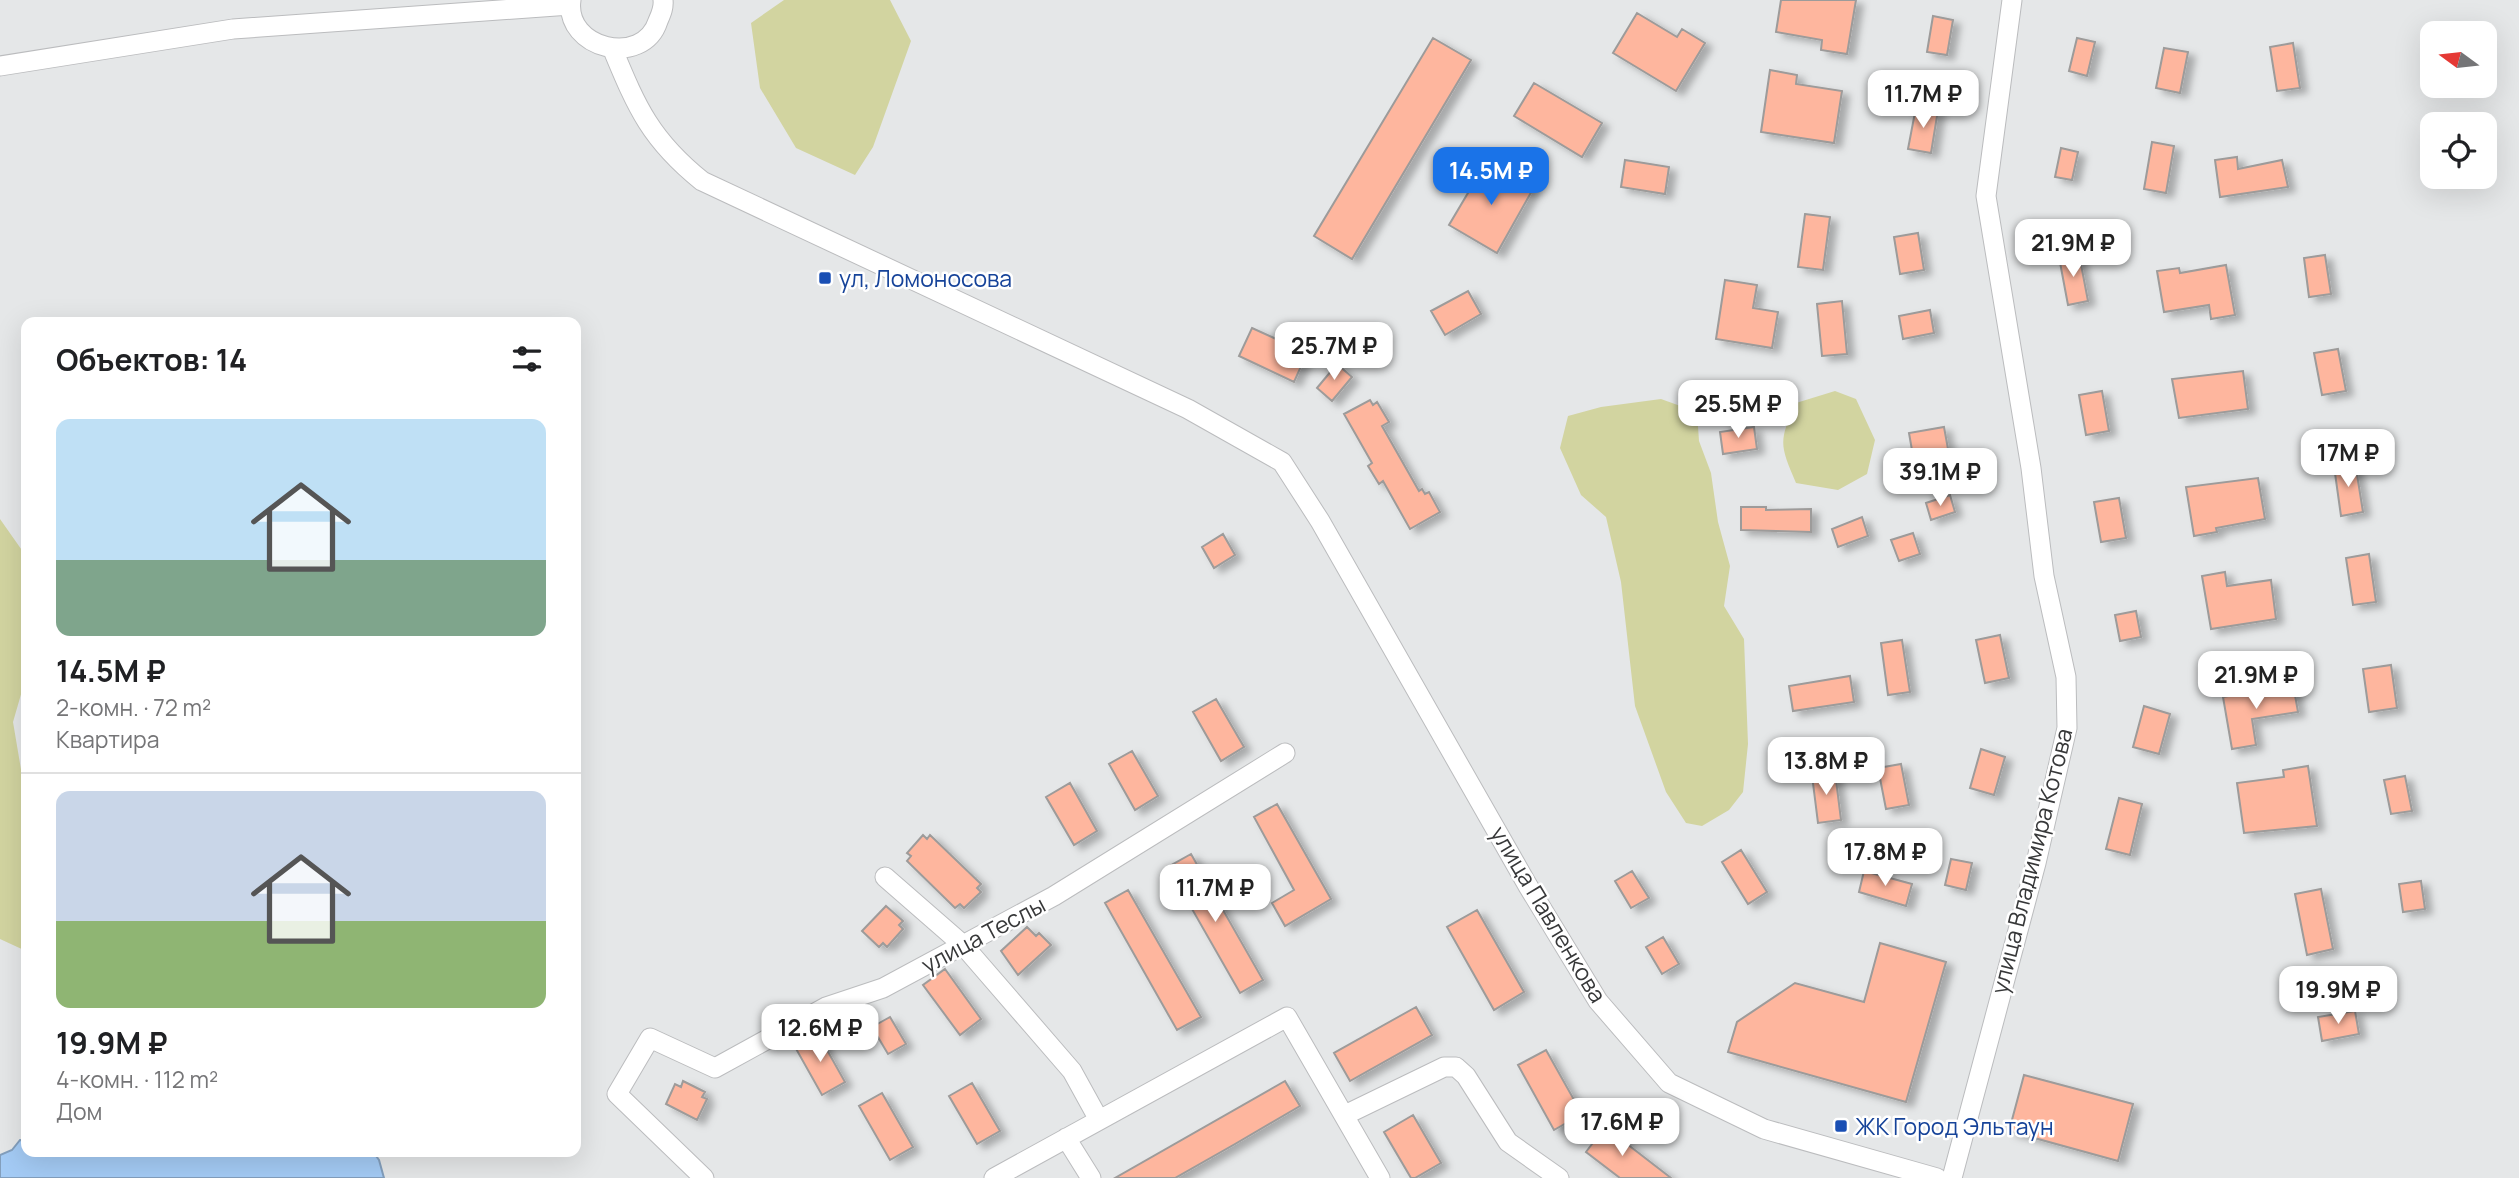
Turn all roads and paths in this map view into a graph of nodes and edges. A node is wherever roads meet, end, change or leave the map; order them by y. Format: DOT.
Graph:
graph roads {
  1 [pos="663,0"];
  2 [pos="2012,0"];
  3 [pos="571,2"];
  4 [pos="613,50"];
  5 [pos="0,66"];
  6 [pos="1285,754"];
  7 [pos="885,877"];
  8 [pos="963,945"];
  9 [pos="1345,1115"];
  10 [pos="1099,1120"];
  11 [pos="1066,1138"];
  12 [pos="704,1178"];
  13 [pos="994,1178"];
  14 [pos="1091,1178"];
  15 [pos="1380,1178"];
  16 [pos="1559,1178"];
  17 [pos="1937,1178"];
  18 [pos="1952,1178"];
  1 -- 4 [label="street"];
  2 -- 18 [label="street, улица Владимира Котова"];
  3 -- 4 [label="street"];
  3 -- 5 [label="street"];
  4 -- 17 [label="street, улица Павленкова"];
  6 -- 8 [label="street, улица Теслы"];
  7 -- 8 [label="street"];
  8 -- 10 [label="street"];
  8 -- 12 [label="street, улица Теслы"];
  9 -- 10 [label="street"];
  9 -- 15 [label="street"];
  9 -- 16 [label="street"];
  10 -- 11 [label="street"];
  11 -- 13 [label="street"];
  11 -- 14 [label="street"];
}
